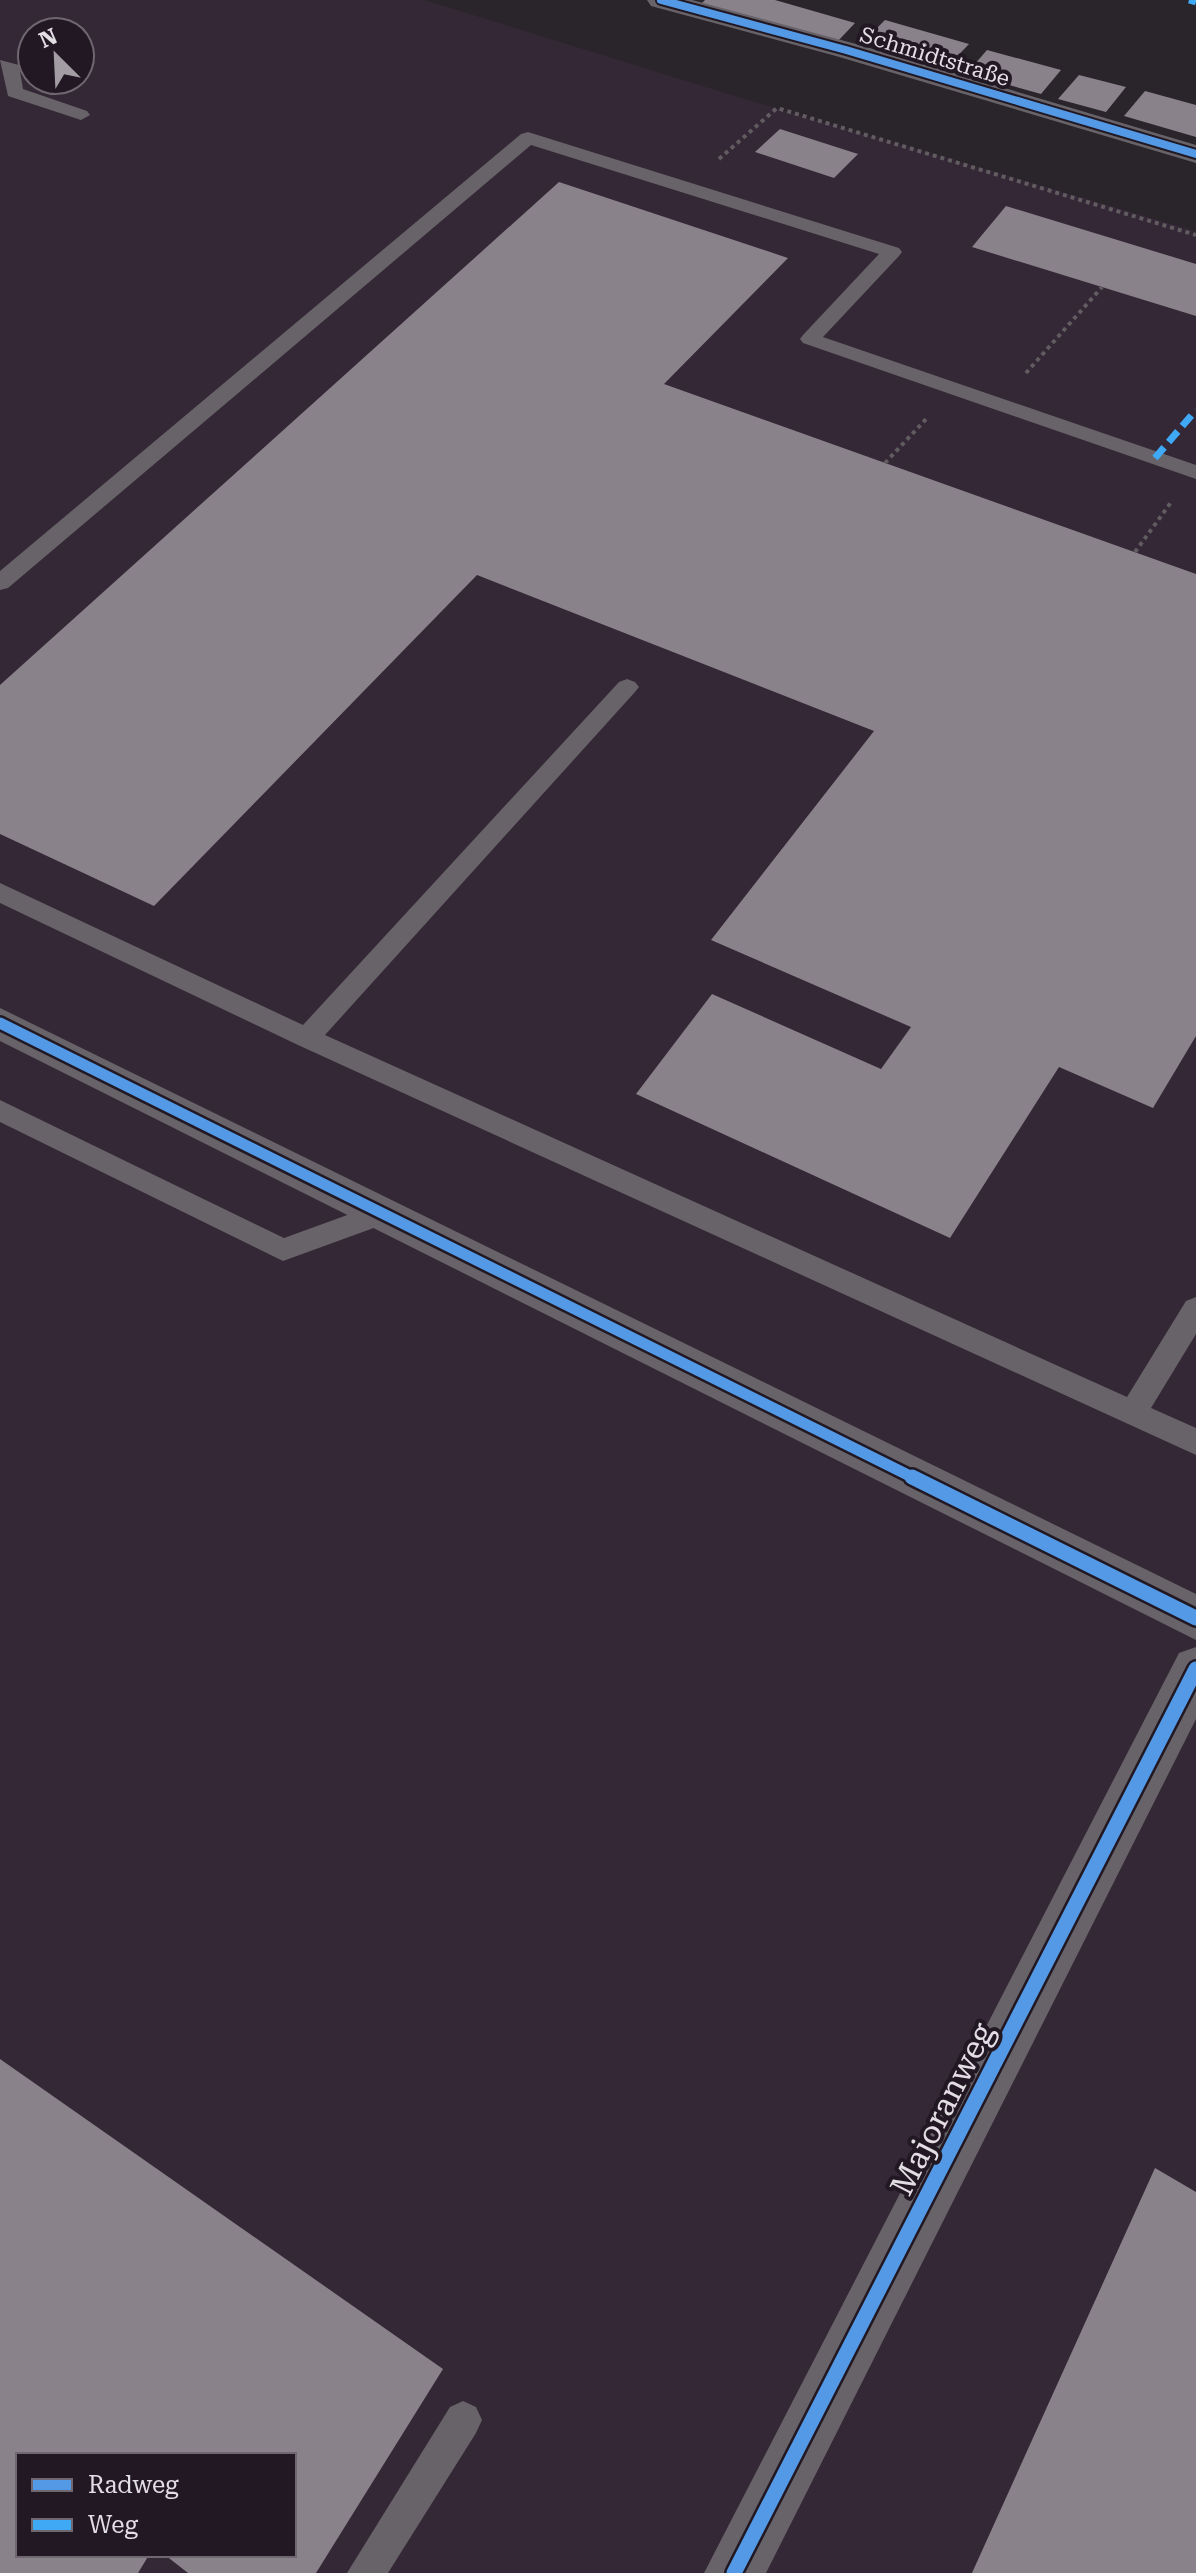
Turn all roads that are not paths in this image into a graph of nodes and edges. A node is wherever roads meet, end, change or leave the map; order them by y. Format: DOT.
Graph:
graph roads {
  1 [pos="661,0"];
  2 [pos="0,65"];
  3 [pos="81,115"];
  4 [pos="1196,154"];
  5 [pos="1195,472"];
  6 [pos="0,583"];
  7 [pos="627,687"];
  8 [pos="0,892"];
  9 [pos="0,1023"];
  10 [pos="307,1038"];
  11 [pos="0,1110"];
  12 [pos="383,1213"];
  13 [pos="1196,1309"];
  14 [pos="1133,1413"];
  15 [pos="1196,1442"];
  16 [pos="1196,1618"];
  17 [pos="1196,1669"];
  18 [pos="463,2420"];
  19 [pos="366,2573"];
  20 [pos="734,2573"];
  1 -- 4 [label="street, Schmidtstraße"];
  2 -- 3 [label="lane"];
  5 -- 6 [label="lane"];
  7 -- 10 [label="lane"];
  8 -- 10 [label="lane"];
  9 -- 12 [label="street"];
  10 -- 14 [label="lane"];
  11 -- 12 [label="lane"];
  12 -- 16 [label="street"];
  13 -- 14 [label="lane"];
  14 -- 15 [label="lane"];
  17 -- 20 [label="street, Majoranweg"];
  18 -- 19 [label="lane"];
}
